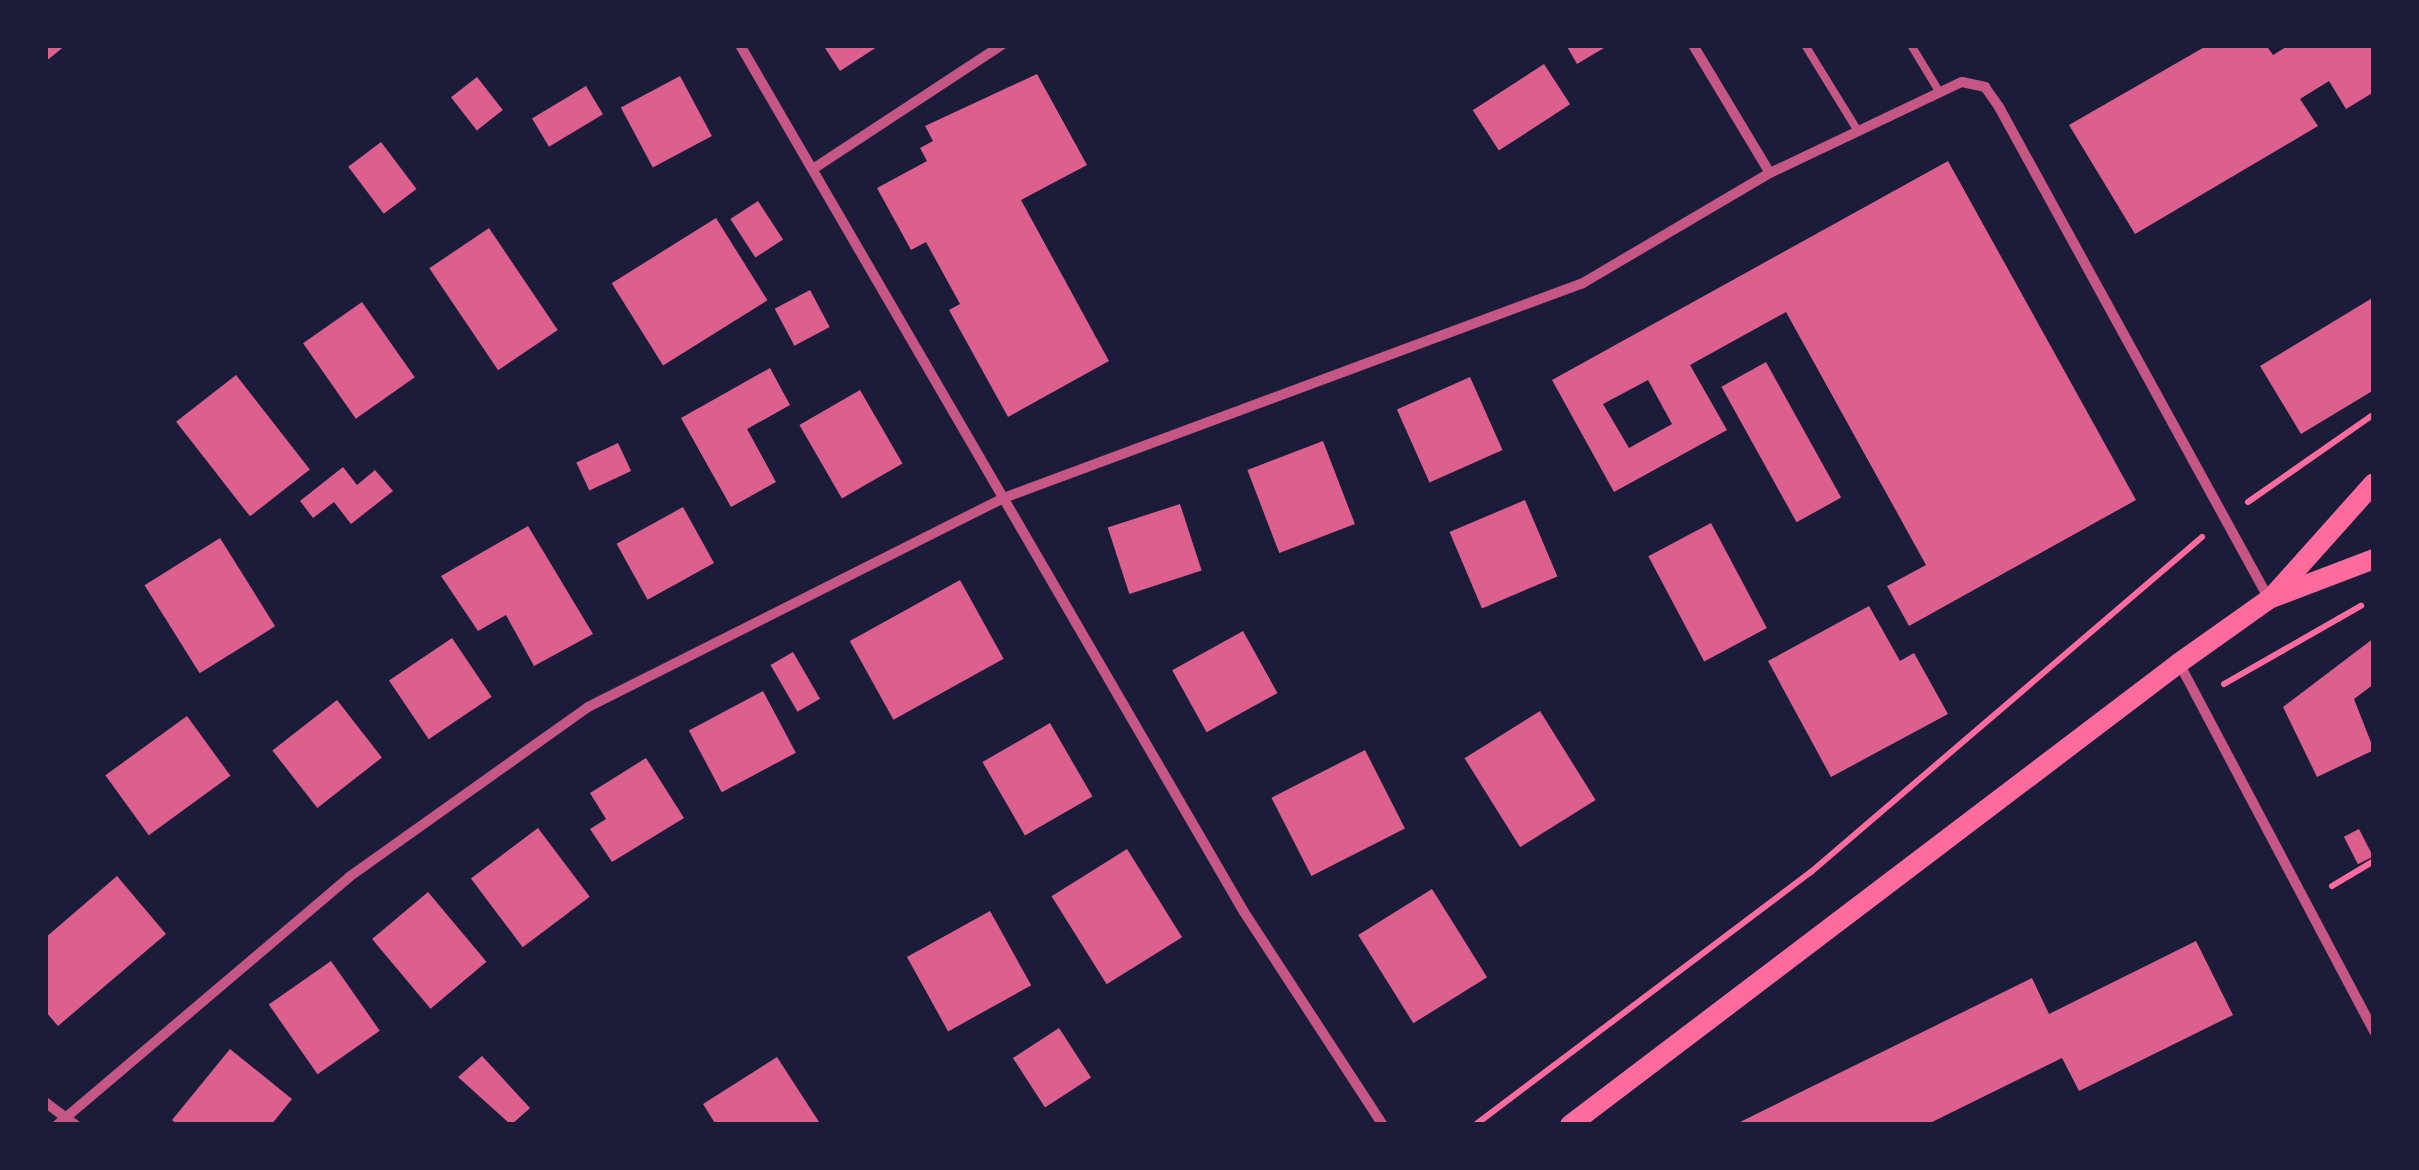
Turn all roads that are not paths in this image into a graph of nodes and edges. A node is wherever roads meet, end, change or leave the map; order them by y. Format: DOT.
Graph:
graph roads {
  1 [pos="740,45"];
  2 [pos="1002,45"];
  3 [pos="1693,45"];
  4 [pos="1806,45"];
  5 [pos="1910,45"];
  6 [pos="1936,88"];
  7 [pos="1856,128"];
  8 [pos="816,167"];
  9 [pos="1770,174"];
  10 [pos="2374,482"];
  11 [pos="1001,499"];
  12 [pos="2374,559"];
  13 [pos="2270,600"];
  14 [pos="2179,663"];
  15 [pos="2374,1032"];
  16 [pos="45,1102"];
  17 [pos="61,1121"];
  18 [pos="76,1125"];
  19 [pos="1383,1125"];
  20 [pos="1570,1125"];
  1 -- 8 [label="street"];
  2 -- 8 [label="street"];
  3 -- 9 [label="street"];
  4 -- 7 [label="lane"];
  5 -- 6 [label="lane"];
  6 -- 7 [label="street"];
  6 -- 13 [label="street"];
  7 -- 9 [label="street"];
  8 -- 11 [label="street"];
  9 -- 11 [label="street"];
  10 -- 13 [label="main road"];
  11 -- 17 [label="street"];
  11 -- 19 [label="street"];
  12 -- 13 [label="main road"];
  13 -- 14 [label="main road"];
  14 -- 15 [label="street"];
  14 -- 20 [label="main road"];
  16 -- 17 [label="street"];
  17 -- 18 [label="street"];
}
